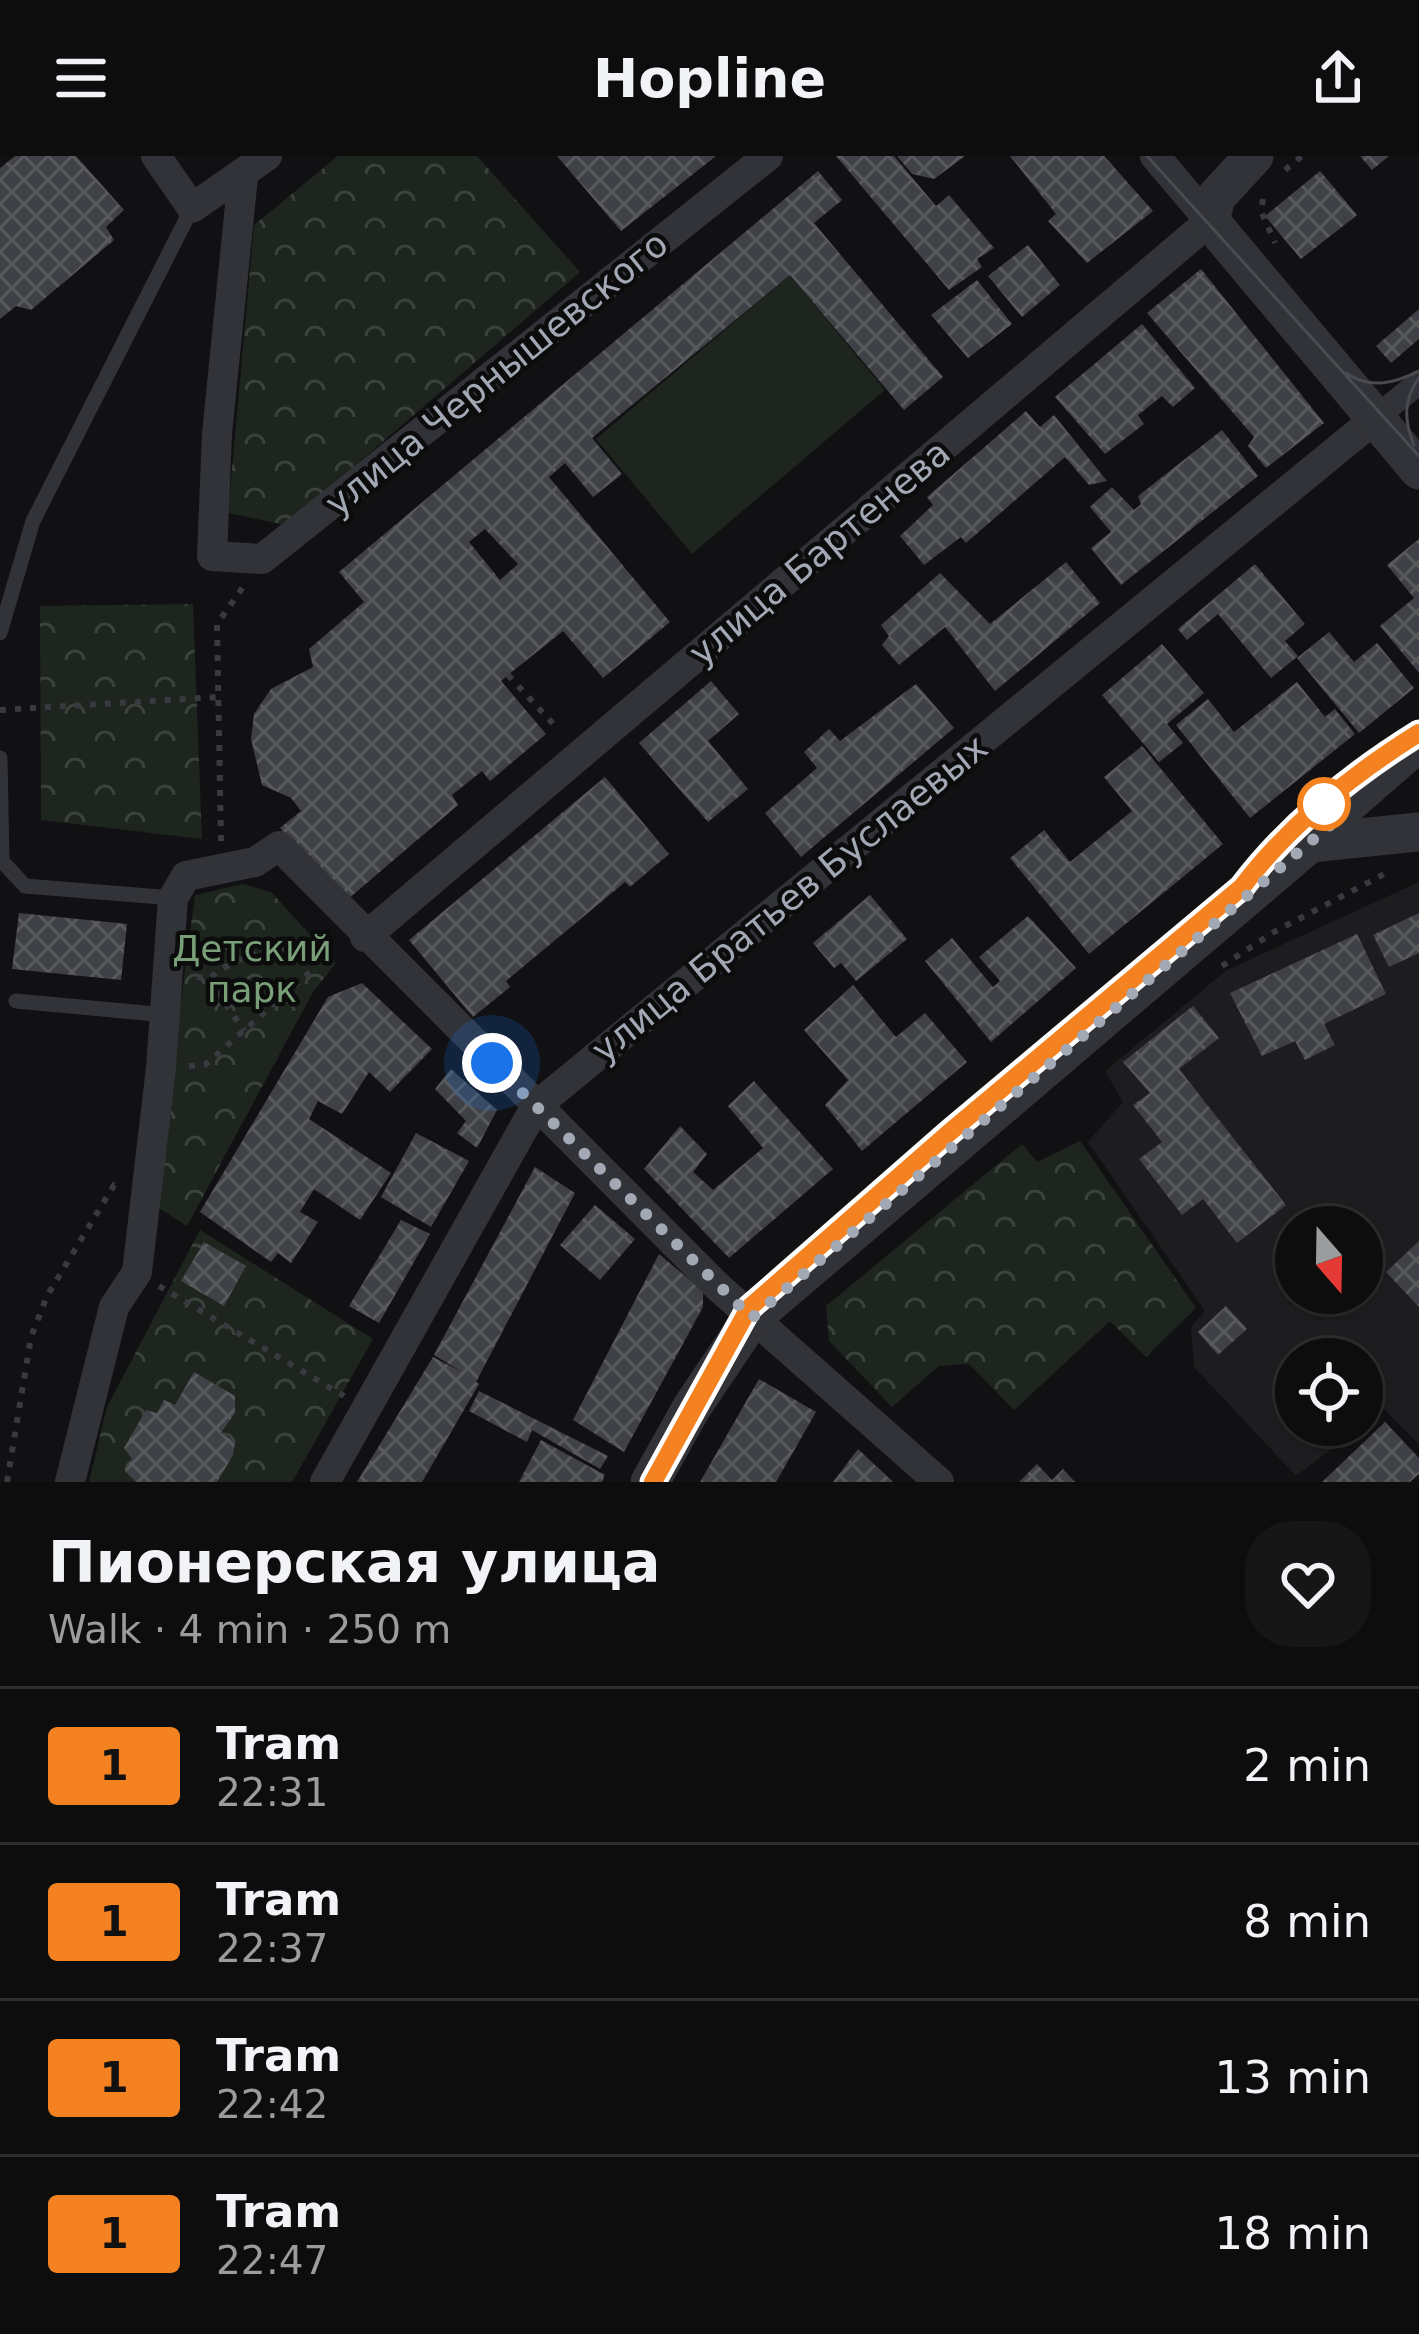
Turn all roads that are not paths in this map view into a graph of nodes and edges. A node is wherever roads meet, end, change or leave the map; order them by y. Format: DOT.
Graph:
graph roads {
  1 [pos="156,156"];
  2 [pos="768,156"];
  3 [pos="1155,156"];
  4 [pos="1254,156"];
  5 [pos="255,166"];
  6 [pos="192,208"];
  7 [pos="1210,221"];
  8 [pos="1419,382"];
  9 [pos="1376,418"];
  10 [pos="1419,470"];
  11 [pos="0,633"];
  12 [pos="1419,748"];
  13 [pos="0,758"];
  14 [pos="1310,843"];
  15 [pos="1411,849"];
  16 [pos="173,898"];
  17 [pos="365,937"];
  18 [pos="16,1001"];
  19 [pos="166,1015"];
  20 [pos="536,1106"];
  21 [pos="752,1318"];
  22 [pos="70,1482"];
  23 [pos="325,1482"];
  24 [pos="650,1482"];
  25 [pos="939,1482"];
  1 -- 6 [label="street"];
  2 -- 5 [label="street, улица Чернышевского"];
  3 -- 7 [label="street"];
  4 -- 7 [label="street, улица Бартенева"];
  5 -- 6 [label="street"];
  6 -- 11 [label="lane"];
  7 -- 9 [label="street"];
  7 -- 17 [label="street, улица Бартенева"];
  8 -- 9 [label="street"];
  9 -- 10 [label="street"];
  9 -- 20 [label="street, улица Братьев Буслаевых"];
  12 -- 14 [label="street"];
  13 -- 16 [label="lane"];
  14 -- 15 [label="street"];
  14 -- 21 [label="street"];
  16 -- 17 [label="street"];
  16 -- 19 [label="street"];
  17 -- 20 [label="street"];
  18 -- 19 [label="lane"];
  19 -- 22 [label="street"];
  20 -- 21 [label="street"];
  20 -- 23 [label="street, улица Братьев Буслаевых"];
  21 -- 24 [label="street"];
  21 -- 25 [label="street"];
}
